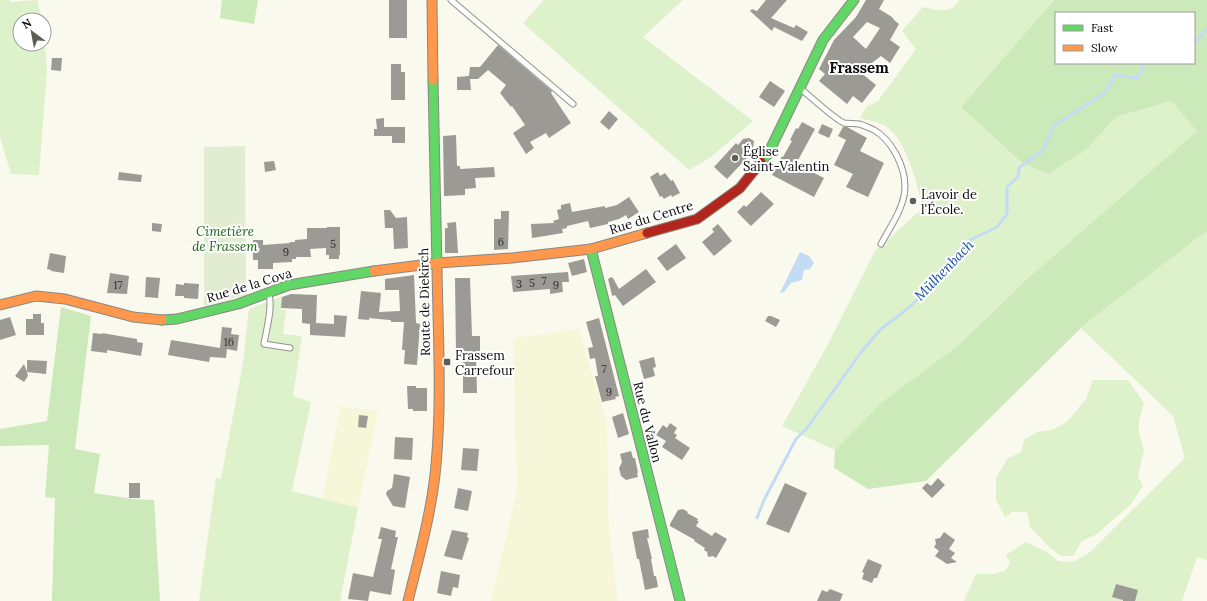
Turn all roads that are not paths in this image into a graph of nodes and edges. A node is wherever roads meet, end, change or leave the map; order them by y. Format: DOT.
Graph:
graph roads {
  1 [pos="432,0"];
  2 [pos="451,0"];
  3 [pos="854,0"];
  4 [pos="800,89"];
  5 [pos="573,104"];
  6 [pos="881,244"];
  7 [pos="591,249"];
  8 [pos="437,263"];
  9 [pos="268,293"];
  10 [pos="0,305"];
  11 [pos="290,348"];
  12 [pos="408,601"];
  13 [pos="680,601"];
  1 -- 8 [label="street, Route de Diekirch"];
  2 -- 5 [label="lane"];
  3 -- 4 [label="street, Rue du Centre"];
  4 -- 6 [label="lane"];
  4 -- 7 [label="street, Rue du Centre"];
  7 -- 8 [label="street, Rue du Centre"];
  7 -- 13 [label="street, Rue du Vallon"];
  8 -- 9 [label="street, Rue de la Cova"];
  8 -- 12 [label="street, Route de Diekirch"];
  9 -- 10 [label="street, Rue de la Cova"];
  9 -- 11 [label="lane"];
}
